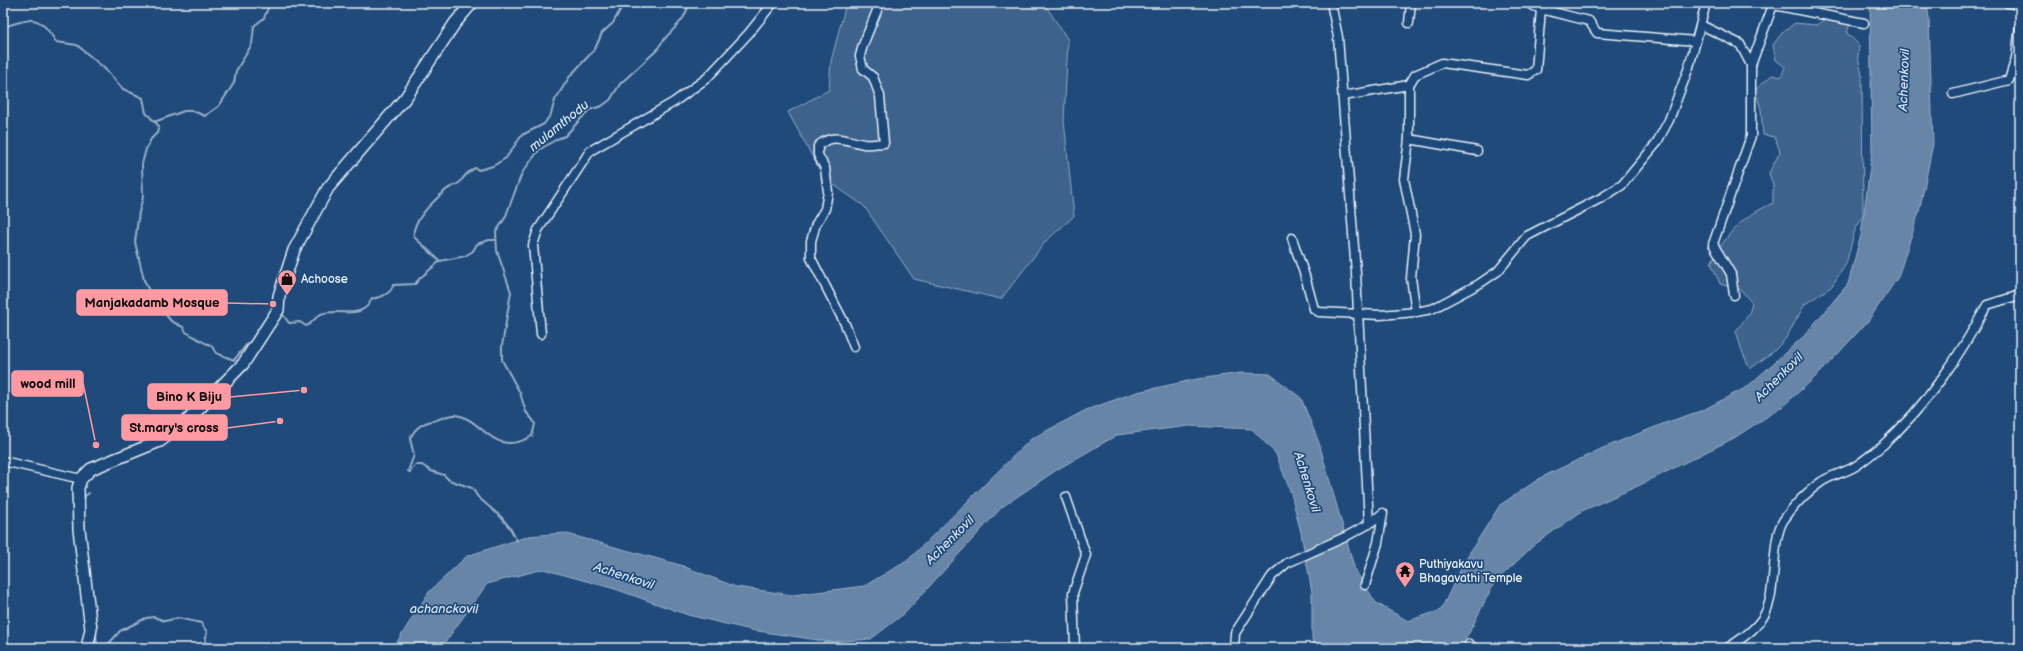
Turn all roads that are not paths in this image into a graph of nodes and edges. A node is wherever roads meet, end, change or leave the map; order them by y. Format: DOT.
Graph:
graph roads {
  1 [pos="472,3"];
  2 [pos="773,3"];
  3 [pos="880,3"];
  4 [pos="1331,3"];
  5 [pos="1411,3"];
  6 [pos="1527,3"];
  7 [pos="1706,3"];
  8 [pos="2008,3"];
  9 [pos="1771,4"];
  10 [pos="2020,5"];
  11 [pos="1541,9"];
  12 [pos="1409,23"];
  13 [pos="1864,23"];
  14 [pos="1701,24"];
  15 [pos="2020,26"];
  16 [pos="1696,41"];
  17 [pos="1752,65"];
  18 [pos="1409,84"];
  19 [pos="1953,94"];
  20 [pos="1343,96"];
  21 [pos="1409,139"];
  22 [pos="1477,151"];
  23 [pos="1292,238"];
  24 [pos="1734,295"];
  25 [pos="2020,295"];
  26 [pos="1416,312"];
  27 [pos="1358,314"];
  28 [pos="541,334"];
  29 [pos="854,347"];
  30 [pos="3,462"];
  31 [pos="81,479"];
  32 [pos="1066,498"];
  33 [pos="1369,524"];
  34 [pos="1365,585"];
  35 [pos="87,648"];
  36 [pos="1075,648"];
  37 [pos="1234,648"];
  38 [pos="1728,648"];
  1 -- 31 [label="main road"];
  2 -- 28 [label="street"];
  3 -- 29 [label="street"];
  4 -- 20 [label="street"];
  5 -- 12 [label="street"];
  6 -- 11 [label="street"];
  7 -- 14 [label="street"];
  8 -- 10 [label="street"];
  9 -- 13 [label="street"];
  9 -- 17 [label="street"];
  11 -- 16 [label="street"];
  11 -- 18 [label="street"];
  14 -- 16 [label="street"];
  14 -- 17 [label="street"];
  15 -- 19 [label="street"];
  16 -- 26 [label="street"];
  17 -- 24 [label="street"];
  18 -- 20 [label="street"];
  18 -- 21 [label="street"];
  20 -- 27 [label="street"];
  21 -- 22 [label="street"];
  21 -- 26 [label="street"];
  23 -- 27 [label="street"];
  25 -- 38 [label="street"];
  26 -- 27 [label="street"];
  27 -- 33 [label="street"];
  30 -- 31 [label="street"];
  31 -- 35 [label="main road"];
  32 -- 36 [label="street"];
  33 -- 34 [label="street"];
  33 -- 37 [label="street"];
}
